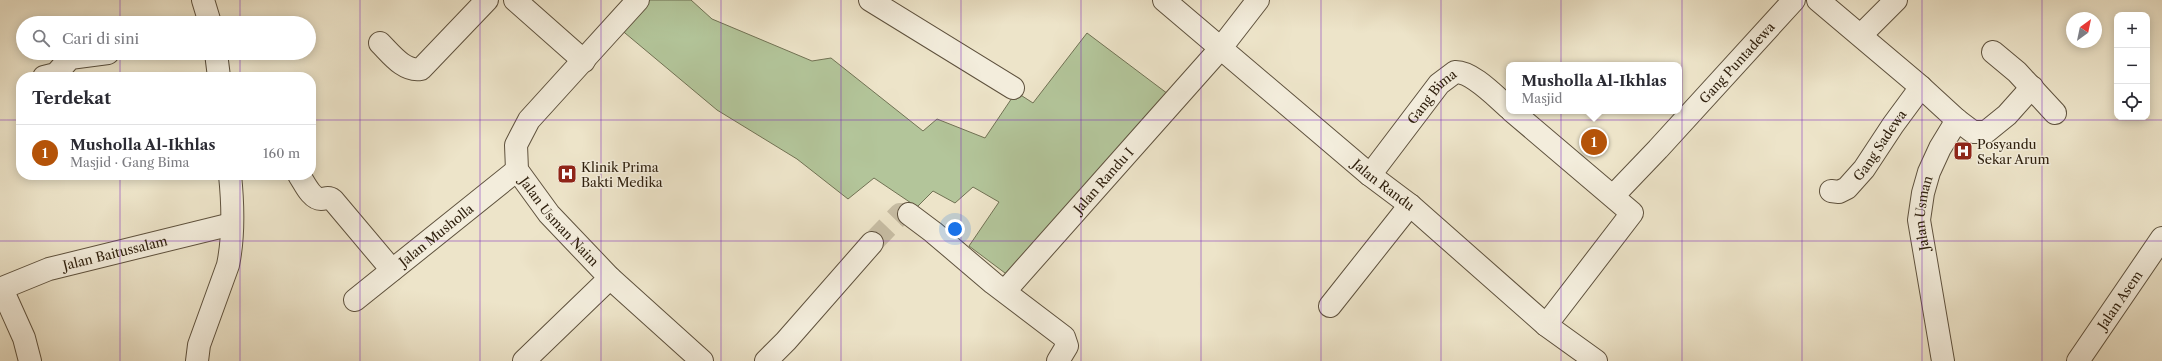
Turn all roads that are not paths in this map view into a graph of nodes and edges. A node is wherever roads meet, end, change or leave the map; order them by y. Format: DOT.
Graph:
graph roads {
  1 [pos="203,0"];
  2 [pos="487,0"];
  3 [pos="515,0"];
  4 [pos="638,0"];
  5 [pos="870,0"];
  6 [pos="1164,0"];
  7 [pos="1258,0"];
  8 [pos="1794,0"];
  9 [pos="1818,0"];
  10 [pos="1896,0"];
  11 [pos="208,16"];
  12 [pos="1861,35"];
  13 [pos="380,43"];
  14 [pos="1220,49"];
  15 [pos="1993,52"];
  16 [pos="68,60"];
  17 [pos="217,60"];
  18 [pos="584,61"];
  19 [pos="58,72"];
  20 [pos="218,72"];
  21 [pos="1921,87"];
  22 [pos="2032,87"];
  23 [pos="1013,88"];
  24 [pos="1506,105"];
  25 [pos="2055,113"];
  26 [pos="1516,114"];
  27 [pos="1965,126"];
  28 [pos="517,170"];
  29 [pos="1370,175"];
  30 [pos="230,180"];
  31 [pos="302,180"];
  32 [pos="1831,191"];
  33 [pos="1612,196"];
  34 [pos="1410,205"];
  35 [pos="909,214"];
  36 [pos="232,224"];
  37 [pos="2162,238"];
  38 [pos="872,243"];
  39 [pos="392,270"];
  40 [pos="610,278"];
  41 [pos="1,289"];
  42 [pos="1005,291"];
  43 [pos="355,300"];
  44 [pos="1330,306"];
  45 [pos="1546,325"];
  46 [pos="30,361"];
  47 [pos="197,361"];
  48 [pos="524,361"];
  49 [pos="702,361"];
  50 [pos="766,361"];
  51 [pos="1058,361"];
  52 [pos="1596,361"];
  53 [pos="1943,361"];
  54 [pos="2078,361"];
  1 -- 11 [label="street"];
  2 -- 13 [label="street"];
  3 -- 18 [label="street"];
  4 -- 18 [label="street, Jalan Usman Naim"];
  5 -- 23 [label="street"];
  6 -- 14 [label="street"];
  7 -- 14 [label="street"];
  8 -- 33 [label="street, Gang Puntadewa"];
  9 -- 12 [label="street"];
  10 -- 12 [label="street"];
  12 -- 21 [label="street"];
  14 -- 29 [label="street, Jalan Randu"];
  14 -- 42 [label="street, Jalan Randu I"];
  15 -- 22 [label="street"];
  16 -- 19 [label="street"];
  17 -- 20 [label="street"];
  18 -- 28 [label="street, Jalan Usman Naim"];
  21 -- 27 [label="street"];
  21 -- 32 [label="street, Gang Sadewa"];
  22 -- 25 [label="street"];
  22 -- 27 [label="street"];
  24 -- 29 [label="street, Gang Bima"];
  26 -- 33 [label="street"];
  27 -- 53 [label="street, Jalan Usman"];
  28 -- 39 [label="street, Jalan Musholla"];
  28 -- 40 [label="street, Jalan Usman Naim"];
  29 -- 34 [label="street, Jalan Randu"];
  30 -- 36 [label="street"];
  31 -- 39 [label="street"];
  33 -- 45 [label="street"];
  34 -- 44 [label="street"];
  34 -- 45 [label="street, Jalan Randu"];
  35 -- 42 [label="street"];
  36 -- 41 [label="street, Jalan Baitussalam"];
  36 -- 47 [label="street"];
  37 -- 54 [label="street, Jalan Asem"];
  38 -- 50 [label="street"];
  39 -- 43 [label="street, Jalan Musholla"];
  40 -- 48 [label="street"];
  40 -- 49 [label="street, Jalan Usman Naim"];
  41 -- 46 [label="street"];
  42 -- 51 [label="street"];
  45 -- 52 [label="street, Jalan Randu"];
}
